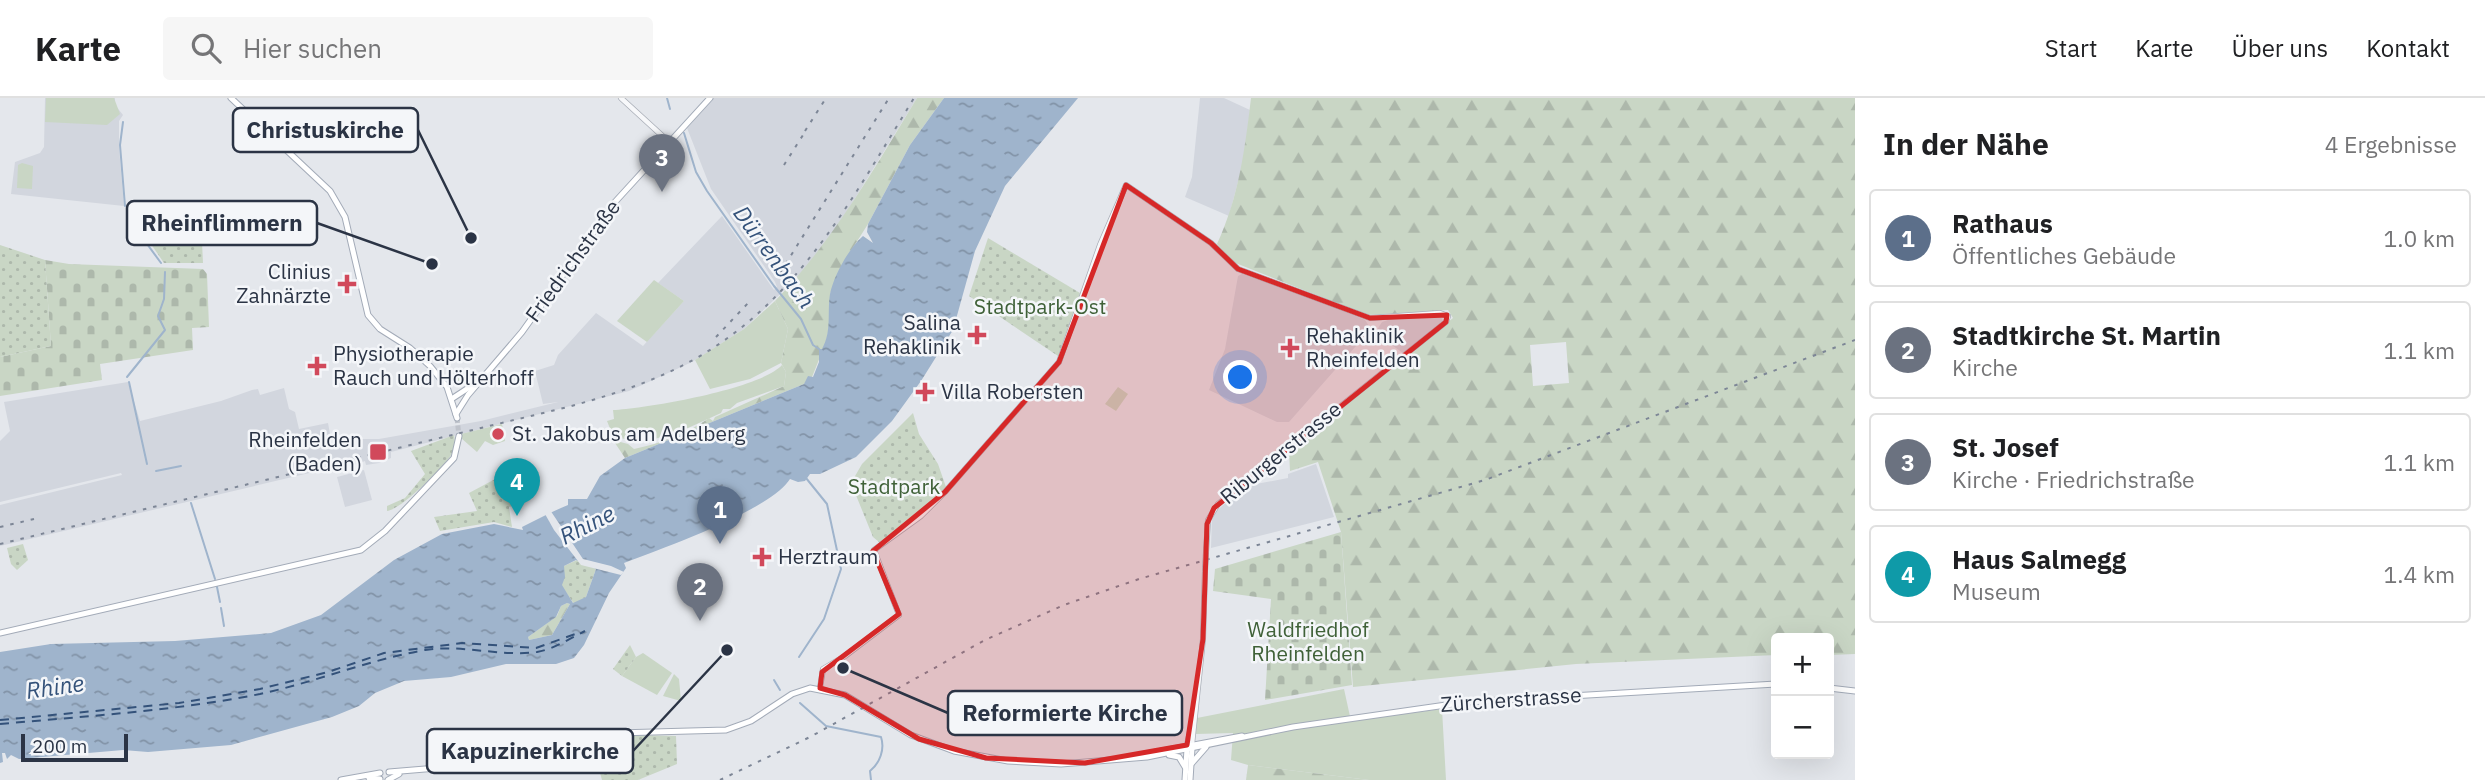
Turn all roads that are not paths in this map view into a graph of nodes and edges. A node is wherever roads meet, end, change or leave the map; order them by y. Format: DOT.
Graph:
graph roads {
  1 [pos="231,98"];
  2 [pos="621,98"];
  3 [pos="710,98"];
  4 [pos="669,142"];
  5 [pos="447,387"];
  6 [pos="466,392"];
  7 [pos="453,398"];
  8 [pos="459,436"];
  9 [pos="0,633"];
  10 [pos="1771,684"];
  11 [pos="820,688"];
  12 [pos="1834,689"];
  13 [pos="1855,691"];
  14 [pos="1249,736"];
  15 [pos="1209,746"];
  16 [pos="1189,747"];
  17 [pos="1166,754"];
  18 [pos="1131,758"];
  19 [pos="1189,766"];
  20 [pos="380,777"];
  21 [pos="389,777"];
  22 [pos="341,780"];
  23 [pos="1188,780"];
  1 -- 5 [label="main road"];
  2 -- 4 [label="street"];
  3 -- 4 [label="main road, Friedrichstraße"];
  4 -- 6 [label="main road, Friedrichstraße"];
  5 -- 6 [label="main road"];
  5 -- 7 [label="main road"];
  6 -- 7 [label="main road"];
  6 -- 7 [label="main road"];
  8 -- 9 [label="main road"];
  10 -- 14 [label="main road, Zürcherstrasse"];
  11 -- 16 [label="street, Riburgerstrasse, bridge"];
  11 -- 18 [label="main road, Zürcherstrasse"];
  11 -- 21 [label="main road"];
  12 -- 13 [label="main road"];
  14 -- 15 [label="main road, Zürcherstrasse"];
  14 -- 16 [label="main road, Zürcherstrasse"];
  15 -- 16 [label="main road, Zürcherstrasse"];
  15 -- 19 [label="main road"];
  16 -- 17 [label="main road, Zürcherstrasse"];
  16 -- 18 [label="main road, Zürcherstrasse"];
  16 -- 19 [label="main road, Riburgerstrasse"];
  17 -- 18 [label="main road, Zürcherstrasse"];
  17 -- 19 [label="main road"];
  19 -- 23 [label="main road, Riburgerstrasse"];
  20 -- 21 [label="main road"];
  20 -- 22 [label="main road"];
}
